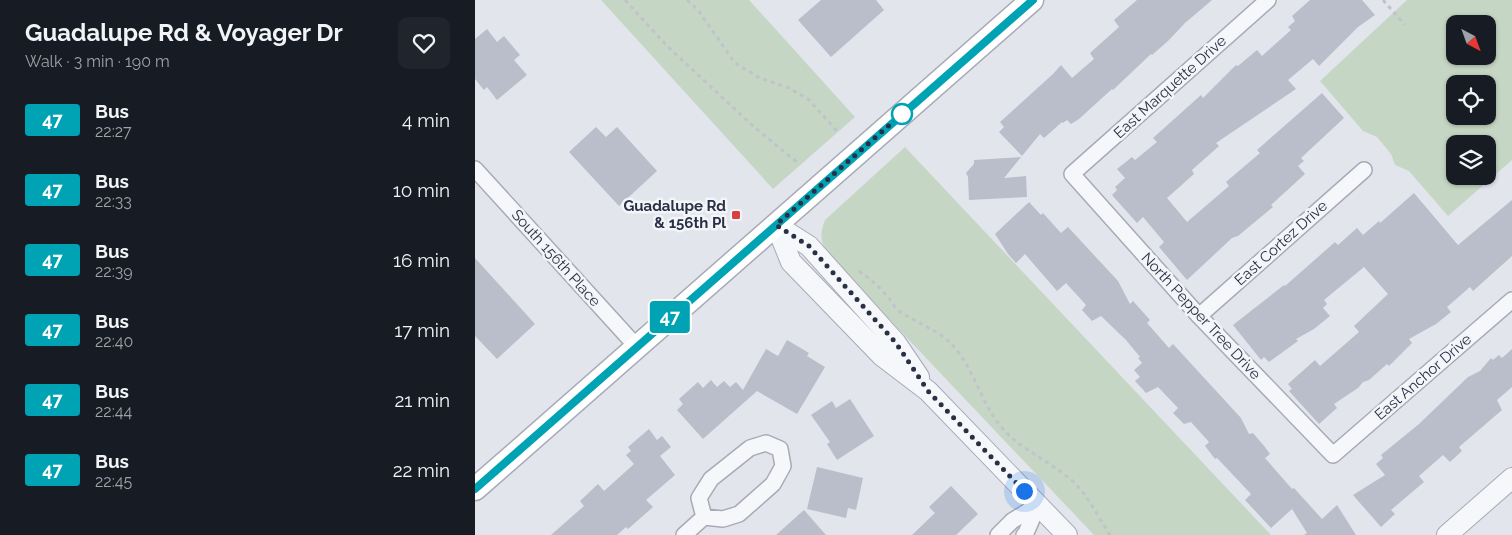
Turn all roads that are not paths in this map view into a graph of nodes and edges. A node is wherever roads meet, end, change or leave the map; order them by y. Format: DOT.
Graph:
graph roads {
  1 [pos="1033,0"];
  2 [pos="1268,0"];
  3 [pos="475,169"];
  4 [pos="1364,170"];
  5 [pos="1072,174"];
  6 [pos="776,225"];
  7 [pos="1512,300"];
  8 [pos="1199,316"];
  9 [pos="637,346"];
  10 [pos="1333,454"];
  11 [pos="1512,478"];
  12 [pos="475,489"];
  13 [pos="1038,505"];
  14 [pos="704,517"];
  15 [pos="684,535"];
  16 [pos="997,535"];
  17 [pos="1024,535"];
  18 [pos="1067,535"];
  19 [pos="1447,535"];
  1 -- 6 [label="main road"];
  2 -- 5 [label="street, East Marquette Drive"];
  3 -- 9 [label="street, South 156th Place"];
  4 -- 8 [label="street, East Cortez Drive"];
  5 -- 8 [label="street, North Pepper Tree Drive"];
  6 -- 9 [label="main road"];
  6 -- 13 [label="street"];
  7 -- 10 [label="street, East Anchor Drive"];
  8 -- 10 [label="street, North Pepper Tree Drive"];
  9 -- 12 [label="main road"];
  11 -- 19 [label="street"];
  13 -- 16 [label="street"];
  13 -- 17 [label="street"];
  13 -- 18 [label="street"];
  14 -- 14 [label="street"];
  14 -- 15 [label="street"];
}
